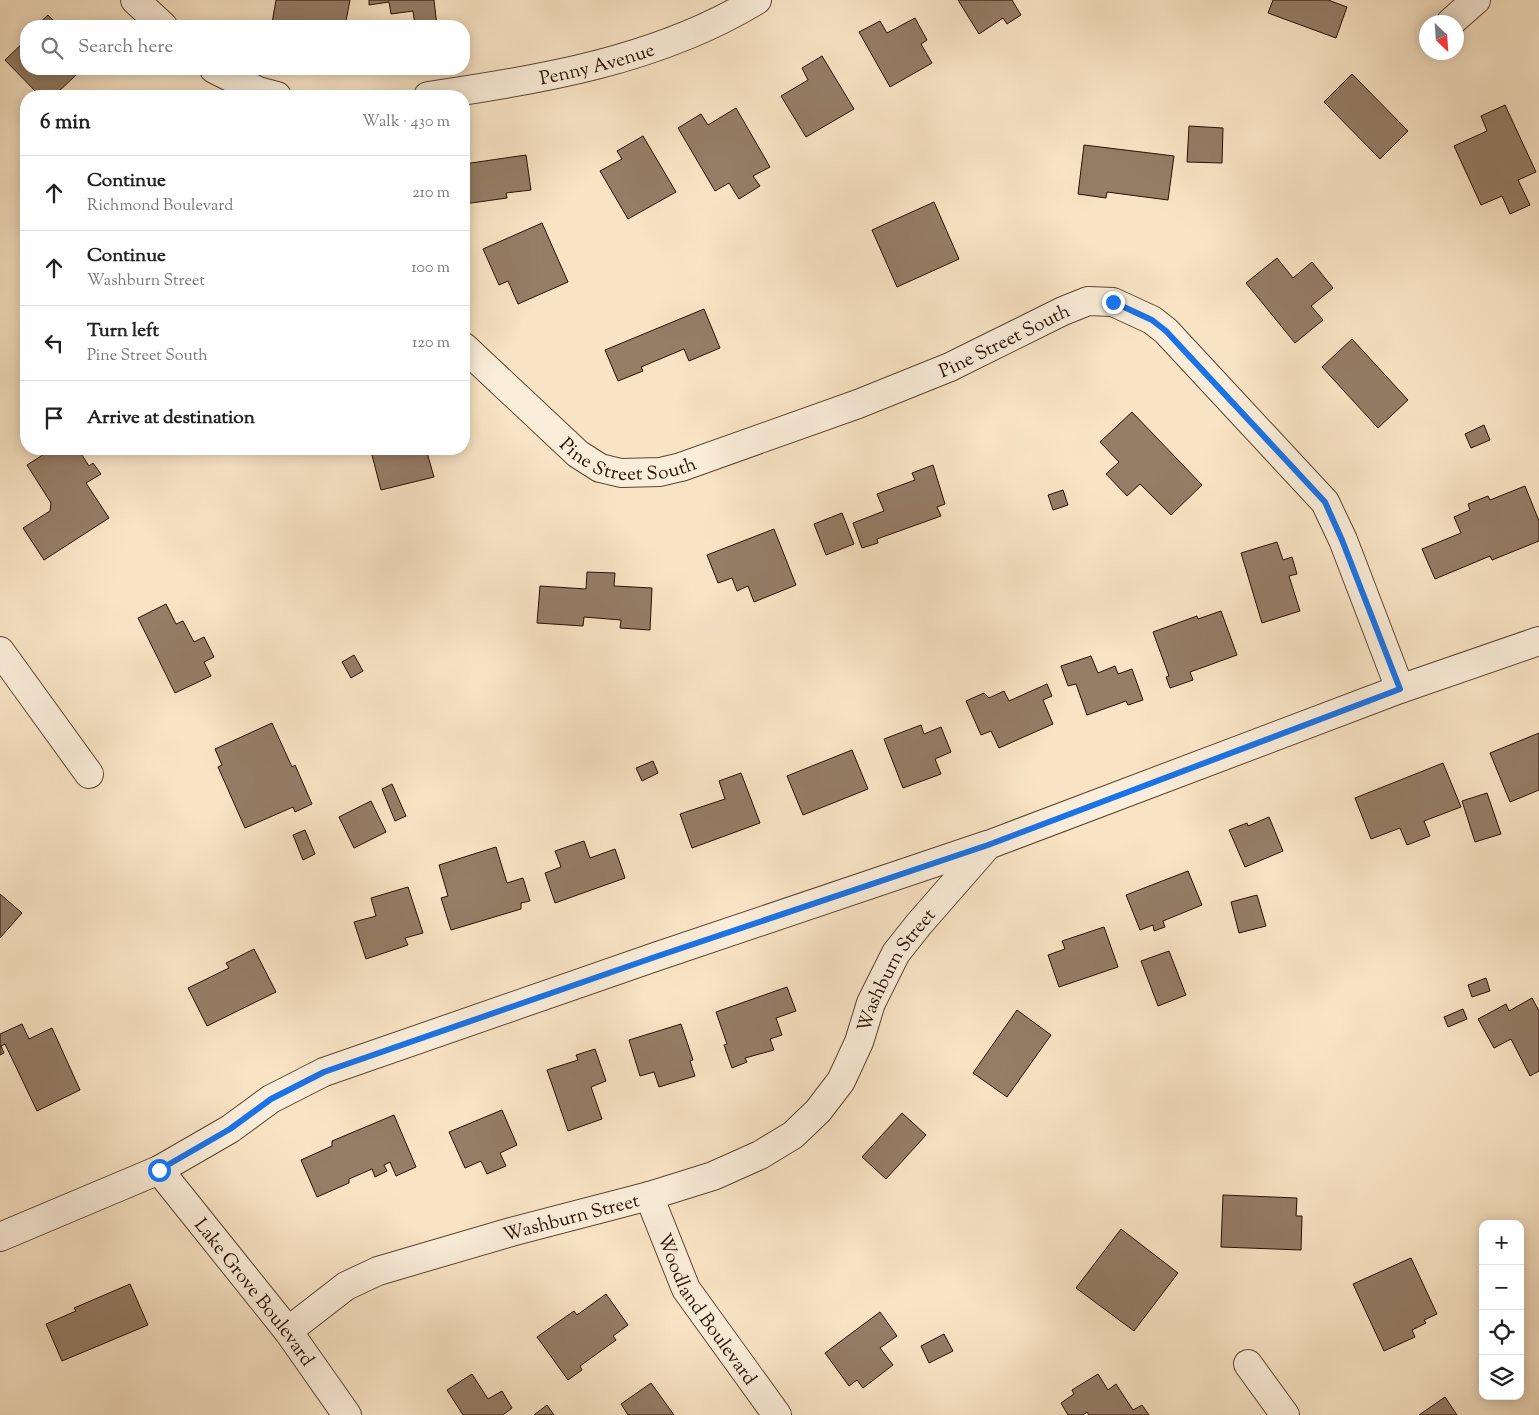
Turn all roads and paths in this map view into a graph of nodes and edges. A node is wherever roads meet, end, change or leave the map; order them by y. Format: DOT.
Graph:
graph roads {
  1 [pos="136,0"];
  2 [pos="757,0"];
  3 [pos="1476,0"];
  4 [pos="1459,15"];
  5 [pos="157,20"];
  6 [pos="226,75"];
  7 [pos="256,90"];
  8 [pos="463,90"];
  9 [pos="470,354"];
  10 [pos="1539,641"];
  11 [pos="0,651"];
  12 [pos="1400,689"];
  13 [pos="89,774"];
  14 [pos="988,845"];
  15 [pos="159,1170"];
  16 [pos="649,1196"];
  17 [pos="0,1237"];
  18 [pos="288,1331"];
  19 [pos="1248,1364"];
  20 [pos="347,1415"];
  21 [pos="777,1415"];
  22 [pos="1285,1415"];
  1 -- 5 [label="street"];
  2 -- 8 [label="street, Penny Avenue"];
  3 -- 4 [label="street"];
  6 -- 7 [label="street"];
  9 -- 12 [label="street, Pine Street South"];
  10 -- 12 [label="street, Washburn Street"];
  11 -- 13 [label="street"];
  12 -- 14 [label="street, Washburn Street"];
  14 -- 15 [label="street"];
  14 -- 16 [label="street, Washburn Street"];
  15 -- 17 [label="street"];
  15 -- 18 [label="street, Lake Grove Boulevard"];
  16 -- 18 [label="street, Washburn Street"];
  16 -- 21 [label="street, Woodland Boulevard"];
  18 -- 20 [label="street, Lake Grove Boulevard"];
  19 -- 22 [label="street"];
}
